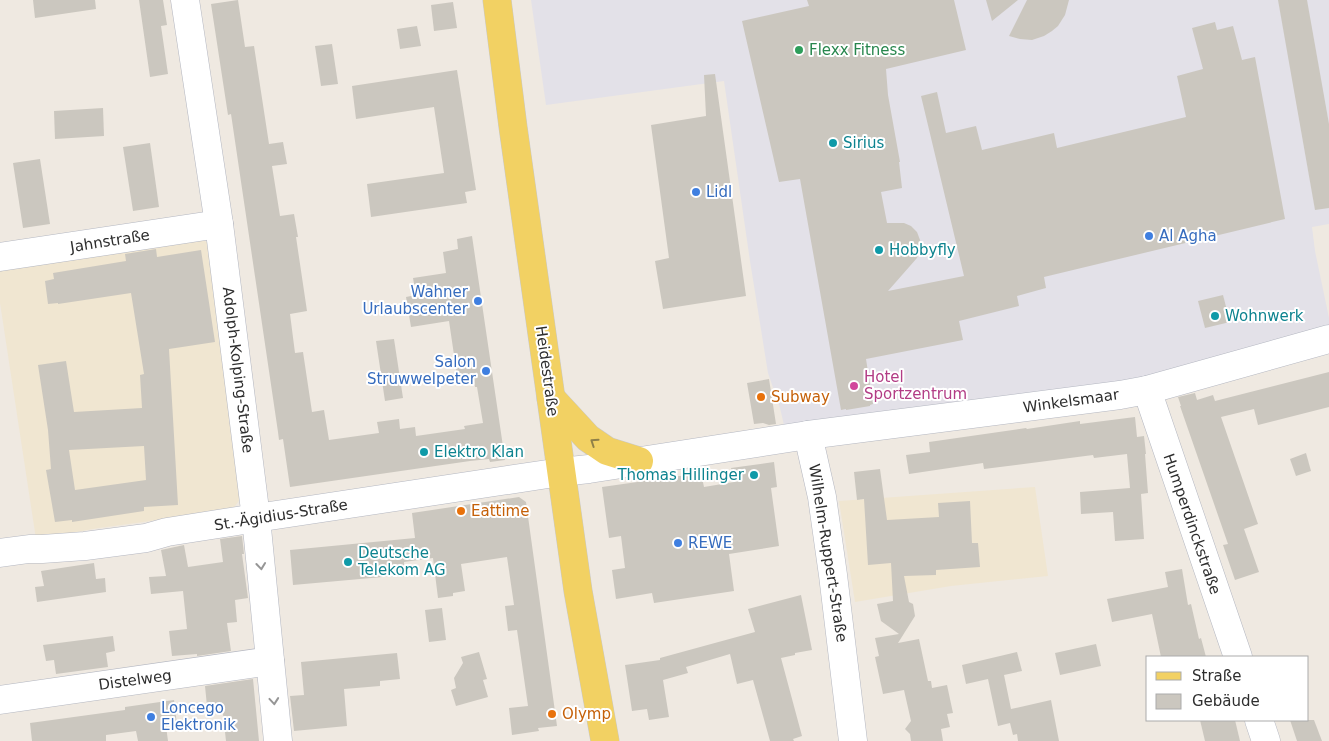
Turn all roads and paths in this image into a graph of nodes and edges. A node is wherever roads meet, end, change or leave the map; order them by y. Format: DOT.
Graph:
graph roads {
  1 [pos="185,0"];
  2 [pos="497,0"];
  3 [pos="219,224"];
  4 [pos="0,257"];
  5 [pos="1329,339"];
  6 [pos="1147,390"];
  7 [pos="551,398"];
  8 [pos="808,435"];
  9 [pos="639,461"];
  10 [pos="561,472"];
  11 [pos="256,518"];
  12 [pos="0,553"];
  13 [pos="1238,656"];
  14 [pos="270,660"];
  15 [pos="0,700"];
  16 [pos="1259,721"];
  17 [pos="278,741"];
  18 [pos="605,741"];
  19 [pos="853,741"];
  20 [pos="1266,741"];
  1 -- 3 [label="street, Adolph-Kolping-Straße"];
  2 -- 7 [label="main road, Heidestraße"];
  3 -- 4 [label="street, Jahnstraße"];
  3 -- 11 [label="street, Adolph-Kolping-Straße"];
  5 -- 6 [label="street, Winkelsmaar"];
  6 -- 8 [label="street, Winkelsmaar"];
  6 -- 13 [label="street, Humperdinckstraße"];
  9 -- 7 [label="main road, one-way"];
  7 -- 10 [label="main road, Heidestraße"];
  8 -- 9 [label="street"];
  8 -- 19 [label="street, Wilhelm-Ruppert-Straße"];
  9 -- 10 [label="street"];
  10 -- 11 [label="street, St.-Ägidius-Straße"];
  10 -- 18 [label="main road, Heidestraße"];
  11 -- 12 [label="street, St.-Ägidius-Straße"];
  11 -- 14 [label="street, Adolph-Kolping-Straße, one-way"];
  14 -- 15 [label="street, Distelweg"];
  14 -- 17 [label="street, Adolph-Kolping-Straße, one-way"];
  16 -- 20 [label="street"];
}
